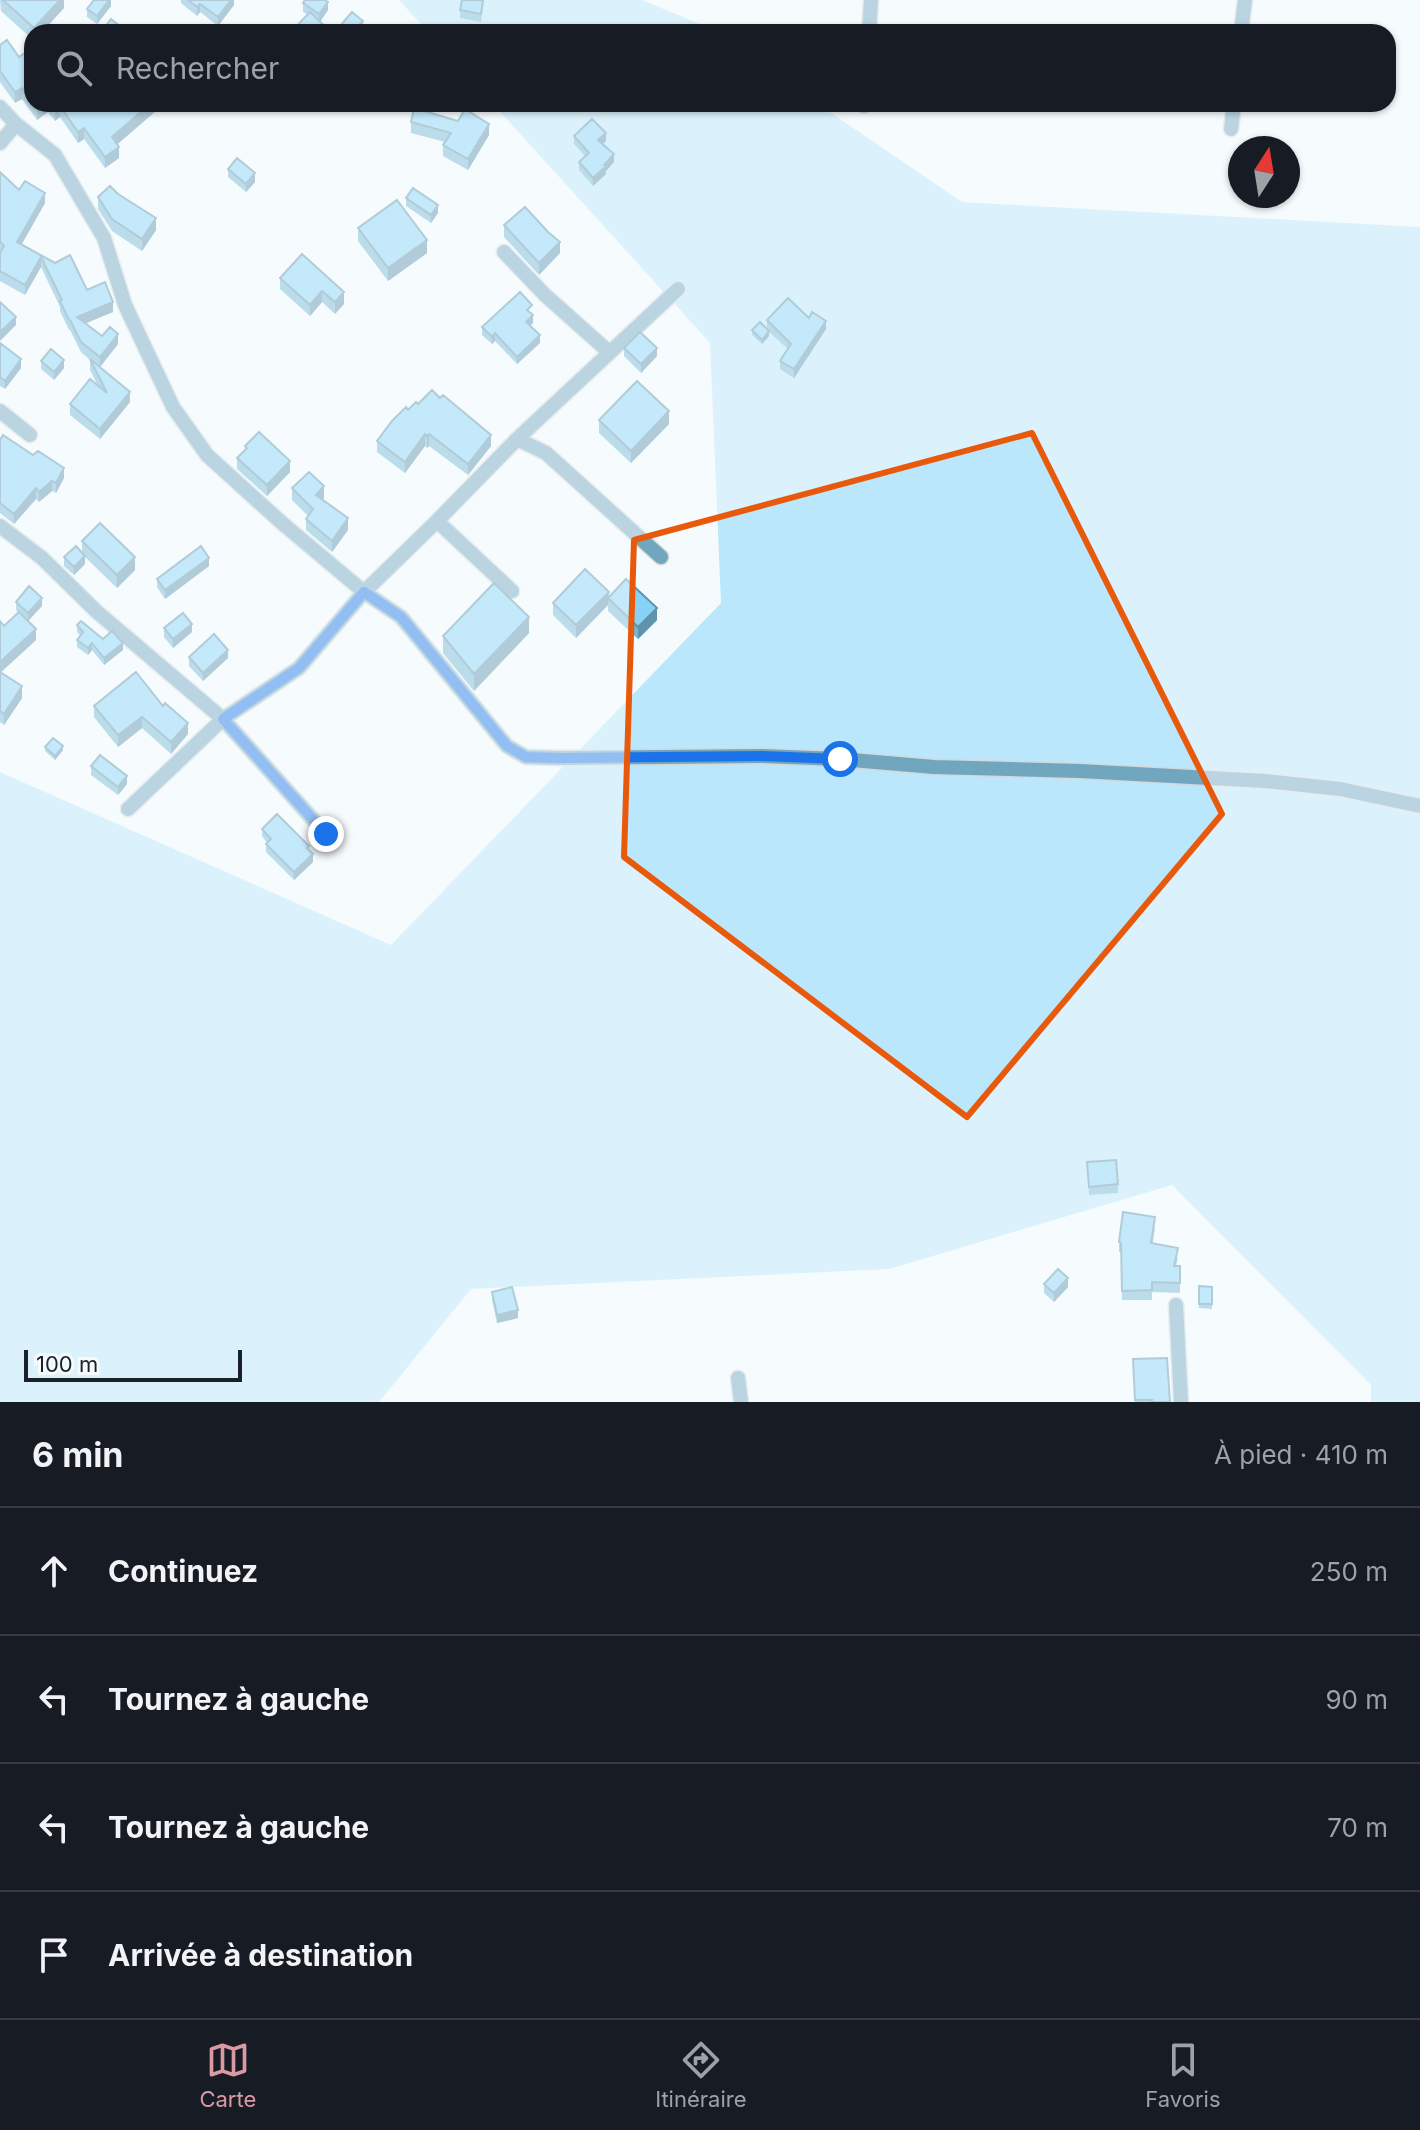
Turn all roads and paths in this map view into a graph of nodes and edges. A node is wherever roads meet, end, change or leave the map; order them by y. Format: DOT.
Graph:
graph roads {
  1 [pos="871,0"];
  2 [pos="1245,0"];
  3 [pos="870,24"];
  4 [pos="1242,24"];
  5 [pos="0,107"];
  6 [pos="1233,112"];
  7 [pos="16,124"];
  8 [pos="1231,129"];
  9 [pos="0,143"];
  10 [pos="504,252"];
  11 [pos="678,289"];
  12 [pos="609,352"];
  13 [pos="0,411"];
  14 [pos="30,435"];
  15 [pos="517,439"];
  16 [pos="437,521"];
  17 [pos="0,526"];
  18 [pos="661,557"];
  19 [pos="512,591"];
  20 [pos="364,592"];
  21 [pos="223,719"];
  22 [pos="1420,806"];
  23 [pos="128,809"];
  24 [pos="326,834"];
  25 [pos="1176,1305"];
  26 [pos="738,1378"];
  27 [pos="741,1402"];
  28 [pos="1181,1402"];
  1 -- 3 [label="street"];
  2 -- 4 [label="street"];
  5 -- 7 [label="street"];
  6 -- 8 [label="street"];
  7 -- 9 [label="street"];
  7 -- 20 [label="street"];
  10 -- 12 [label="street"];
  11 -- 12 [label="street"];
  12 -- 15 [label="street"];
  13 -- 14 [label="street"];
  15 -- 16 [label="street"];
  15 -- 18 [label="street"];
  16 -- 19 [label="street"];
  16 -- 20 [label="street"];
  17 -- 21 [label="street"];
  20 -- 21 [label="street"];
  20 -- 22 [label="street"];
  21 -- 23 [label="street"];
  21 -- 24 [label="street"];
  25 -- 28 [label="street"];
  26 -- 27 [label="street"];
}
